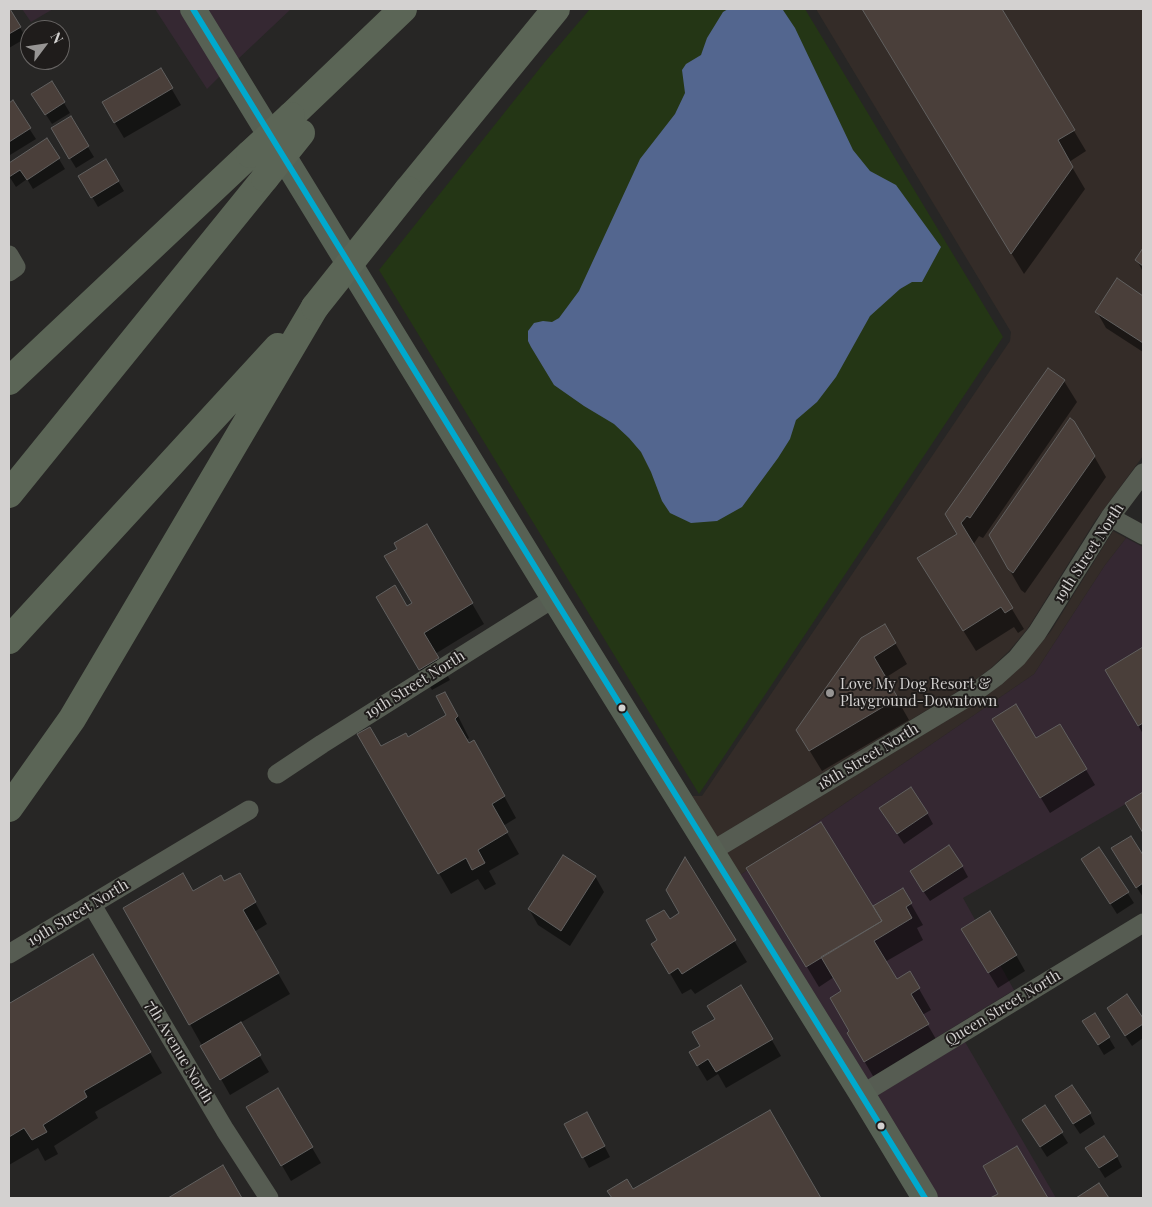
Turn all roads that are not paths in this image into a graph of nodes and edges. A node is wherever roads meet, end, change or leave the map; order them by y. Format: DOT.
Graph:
graph roads {
  1 [pos="193,9"];
  2 [pos="556,9"];
  3 [pos="396,16"];
  4 [pos="296,124"];
  5 [pos="315,307"];
  6 [pos="9,381"];
  7 [pos="37,460"];
  8 [pos="1143,473"];
  9 [pos="9,485"];
  10 [pos="9,494"];
  11 [pos="1110,517"];
  12 [pos="1143,535"];
  13 [pos="554,598"];
  14 [pos="1037,633"];
  15 [pos="9,640"];
  16 [pos="277,774"];
  17 [pos="9,808"];
  18 [pos="249,810"];
  19 [pos="712,851"];
  20 [pos="92,905"];
  21 [pos="1143,923"];
  22 [pos="9,954"];
  23 [pos="862,1094"];
  24 [pos="269,1198"];
  25 [pos="925,1198"];
  1 -- 13 [label="street"];
  2 -- 5 [label="highway, bridge"];
  3 -- 4 [label="highway"];
  4 -- 6 [label="highway, bridge"];
  4 -- 7 [label="highway, bridge"];
  5 -- 15 [label="highway"];
  5 -- 17 [label="highway"];
  7 -- 9 [label="highway"];
  7 -- 10 [label="highway"];
  8 -- 11 [label="street, 19th Street North"];
  11 -- 12 [label="street"];
  11 -- 14 [label="street, 19th Street North"];
  13 -- 16 [label="street, 19th Street North"];
  13 -- 19 [label="street"];
  14 -- 19 [label="street, 18th Street North"];
  18 -- 20 [label="street, 19th Street North"];
  19 -- 23 [label="street"];
  20 -- 22 [label="street, 19th Street North"];
  20 -- 24 [label="street, 7th Avenue North"];
  21 -- 23 [label="street, Queen Street North"];
  23 -- 25 [label="street"];
}
